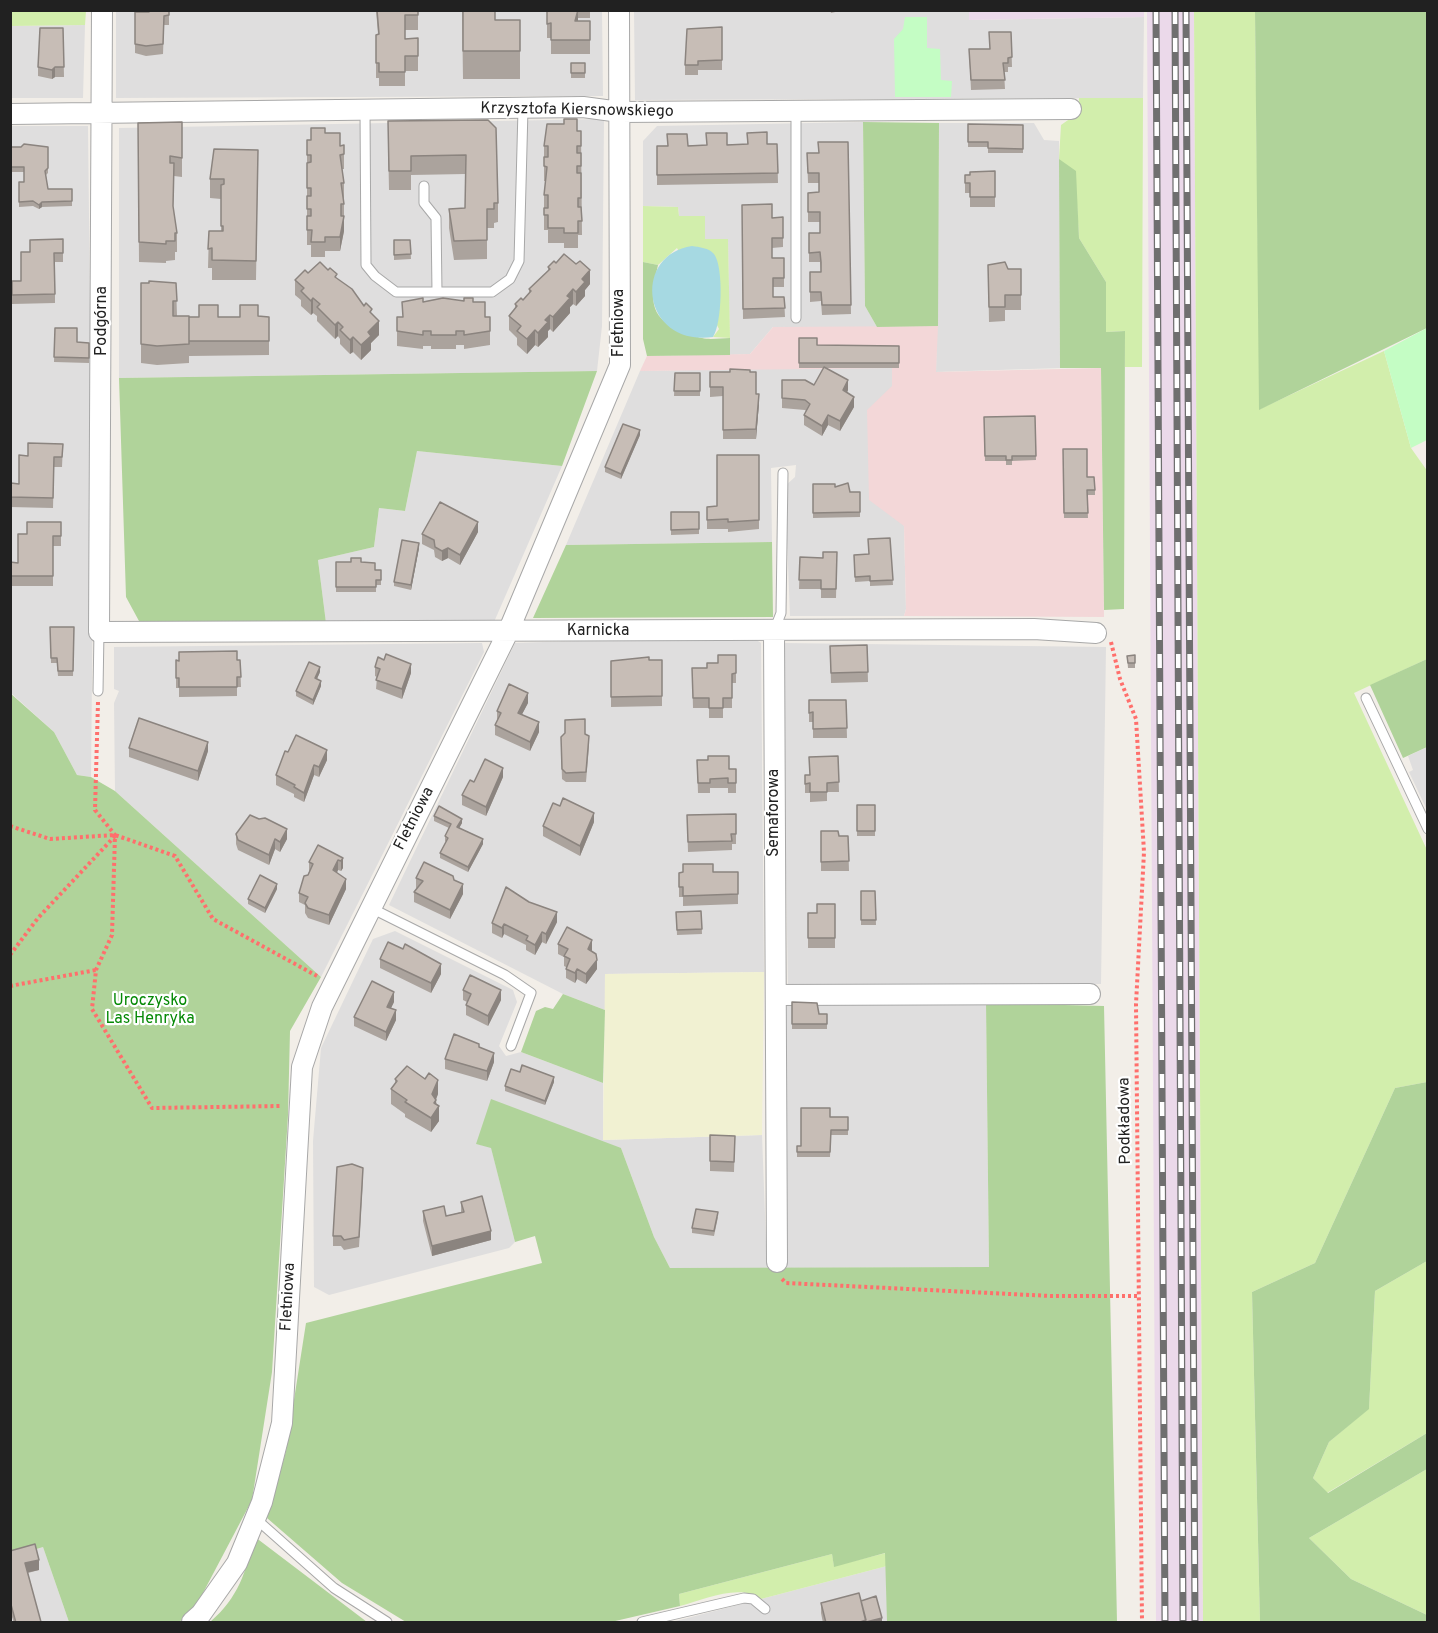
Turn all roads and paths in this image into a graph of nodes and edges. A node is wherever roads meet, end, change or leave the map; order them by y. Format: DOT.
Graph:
graph roads {
  1 [pos="102,10"];
  2 [pos="619,10"];
  3 [pos="524,109"];
  4 [pos="1071,109"];
  5 [pos="365,111"];
  6 [pos="620,112"];
  7 [pos="796,112"];
  8 [pos="10,114"];
  9 [pos="103,115"];
  10 [pos="424,186"];
  11 [pos="437,292"];
  12 [pos="796,318"];
  13 [pos="783,473"];
  14 [pos="774,631"];
  15 [pos="99,632"];
  16 [pos="508,632"];
  17 [pos="1096,633"];
  18 [pos="98,691"];
  19 [pos="1366,698"];
  20 [pos="10,826"];
  21 [pos="1428,830"];
  22 [pos="115,835"];
  23 [pos="371,908"];
  24 [pos="10,955"];
  25 [pos="96,970"];
  26 [pos="333,985"];
  27 [pos="10,986"];
  28 [pos="1090,994"];
  29 [pos="776,996"];
  30 [pos="511,1046"];
  31 [pos="300,1106"];
  32 [pos="777,1262"];
  33 [pos="1140,1296"];
  34 [pos="255,1518"];
  35 [pos="765,1609"];
  36 [pos="192,1623"];
  37 [pos="387,1623"];
  38 [pos="642,1623"];
  39 [pos="1142,1623"];
  1 -- 9 [label="street, Podgórna"];
  2 -- 6 [label="street, Fletniowa"];
  3 -- 5 [label="street, Krzysztofa Kiersnowskiego"];
  3 -- 6 [label="street, Krzysztofa Kiersnowskiego"];
  3 -- 11 [label="lane"];
  4 -- 7 [label="street, Krzysztofa Kiersnowskiego"];
  5 -- 9 [label="street, Krzysztofa Kiersnowskiego"];
  5 -- 11 [label="lane"];
  6 -- 7 [label="street, Krzysztofa Kiersnowskiego"];
  6 -- 16 [label="street, Fletniowa"];
  7 -- 12 [label="lane"];
  8 -- 9 [label="street, Krzysztofa Kiersnowskiego"];
  9 -- 15 [label="street, Podgórna"];
  10 -- 11 [label="lane"];
  13 -- 14 [label="lane"];
  14 -- 16 [label="street, Karnicka"];
  14 -- 17 [label="street, Karnicka"];
  14 -- 29 [label="street, Semaforowa"];
  15 -- 16 [label="street, Karnicka"];
  15 -- 18 [label="lane"];
  16 -- 23 [label="street, Fletniowa"];
  17 -- 33 [label="path, Podkładowa"];
  18 -- 22 [label="path"];
  19 -- 21 [label="lane"];
  20 -- 22 [label="path"];
  22 -- 24 [label="path"];
  22 -- 25 [label="path"];
  22 -- 26 [label="path"];
  23 -- 26 [label="street, Fletniowa"];
  23 -- 30 [label="lane"];
  25 -- 27 [label="path"];
  25 -- 31 [label="path"];
  26 -- 31 [label="street, Fletniowa"];
  28 -- 29 [label="street"];
  29 -- 32 [label="street, Semaforowa"];
  31 -- 34 [label="street, Fletniowa"];
  32 -- 33 [label="path"];
  33 -- 39 [label="path, Podkładowa"];
  34 -- 36 [label="street, Fletniowa"];
  34 -- 37 [label="lane"];
  35 -- 38 [label="lane"];
}
